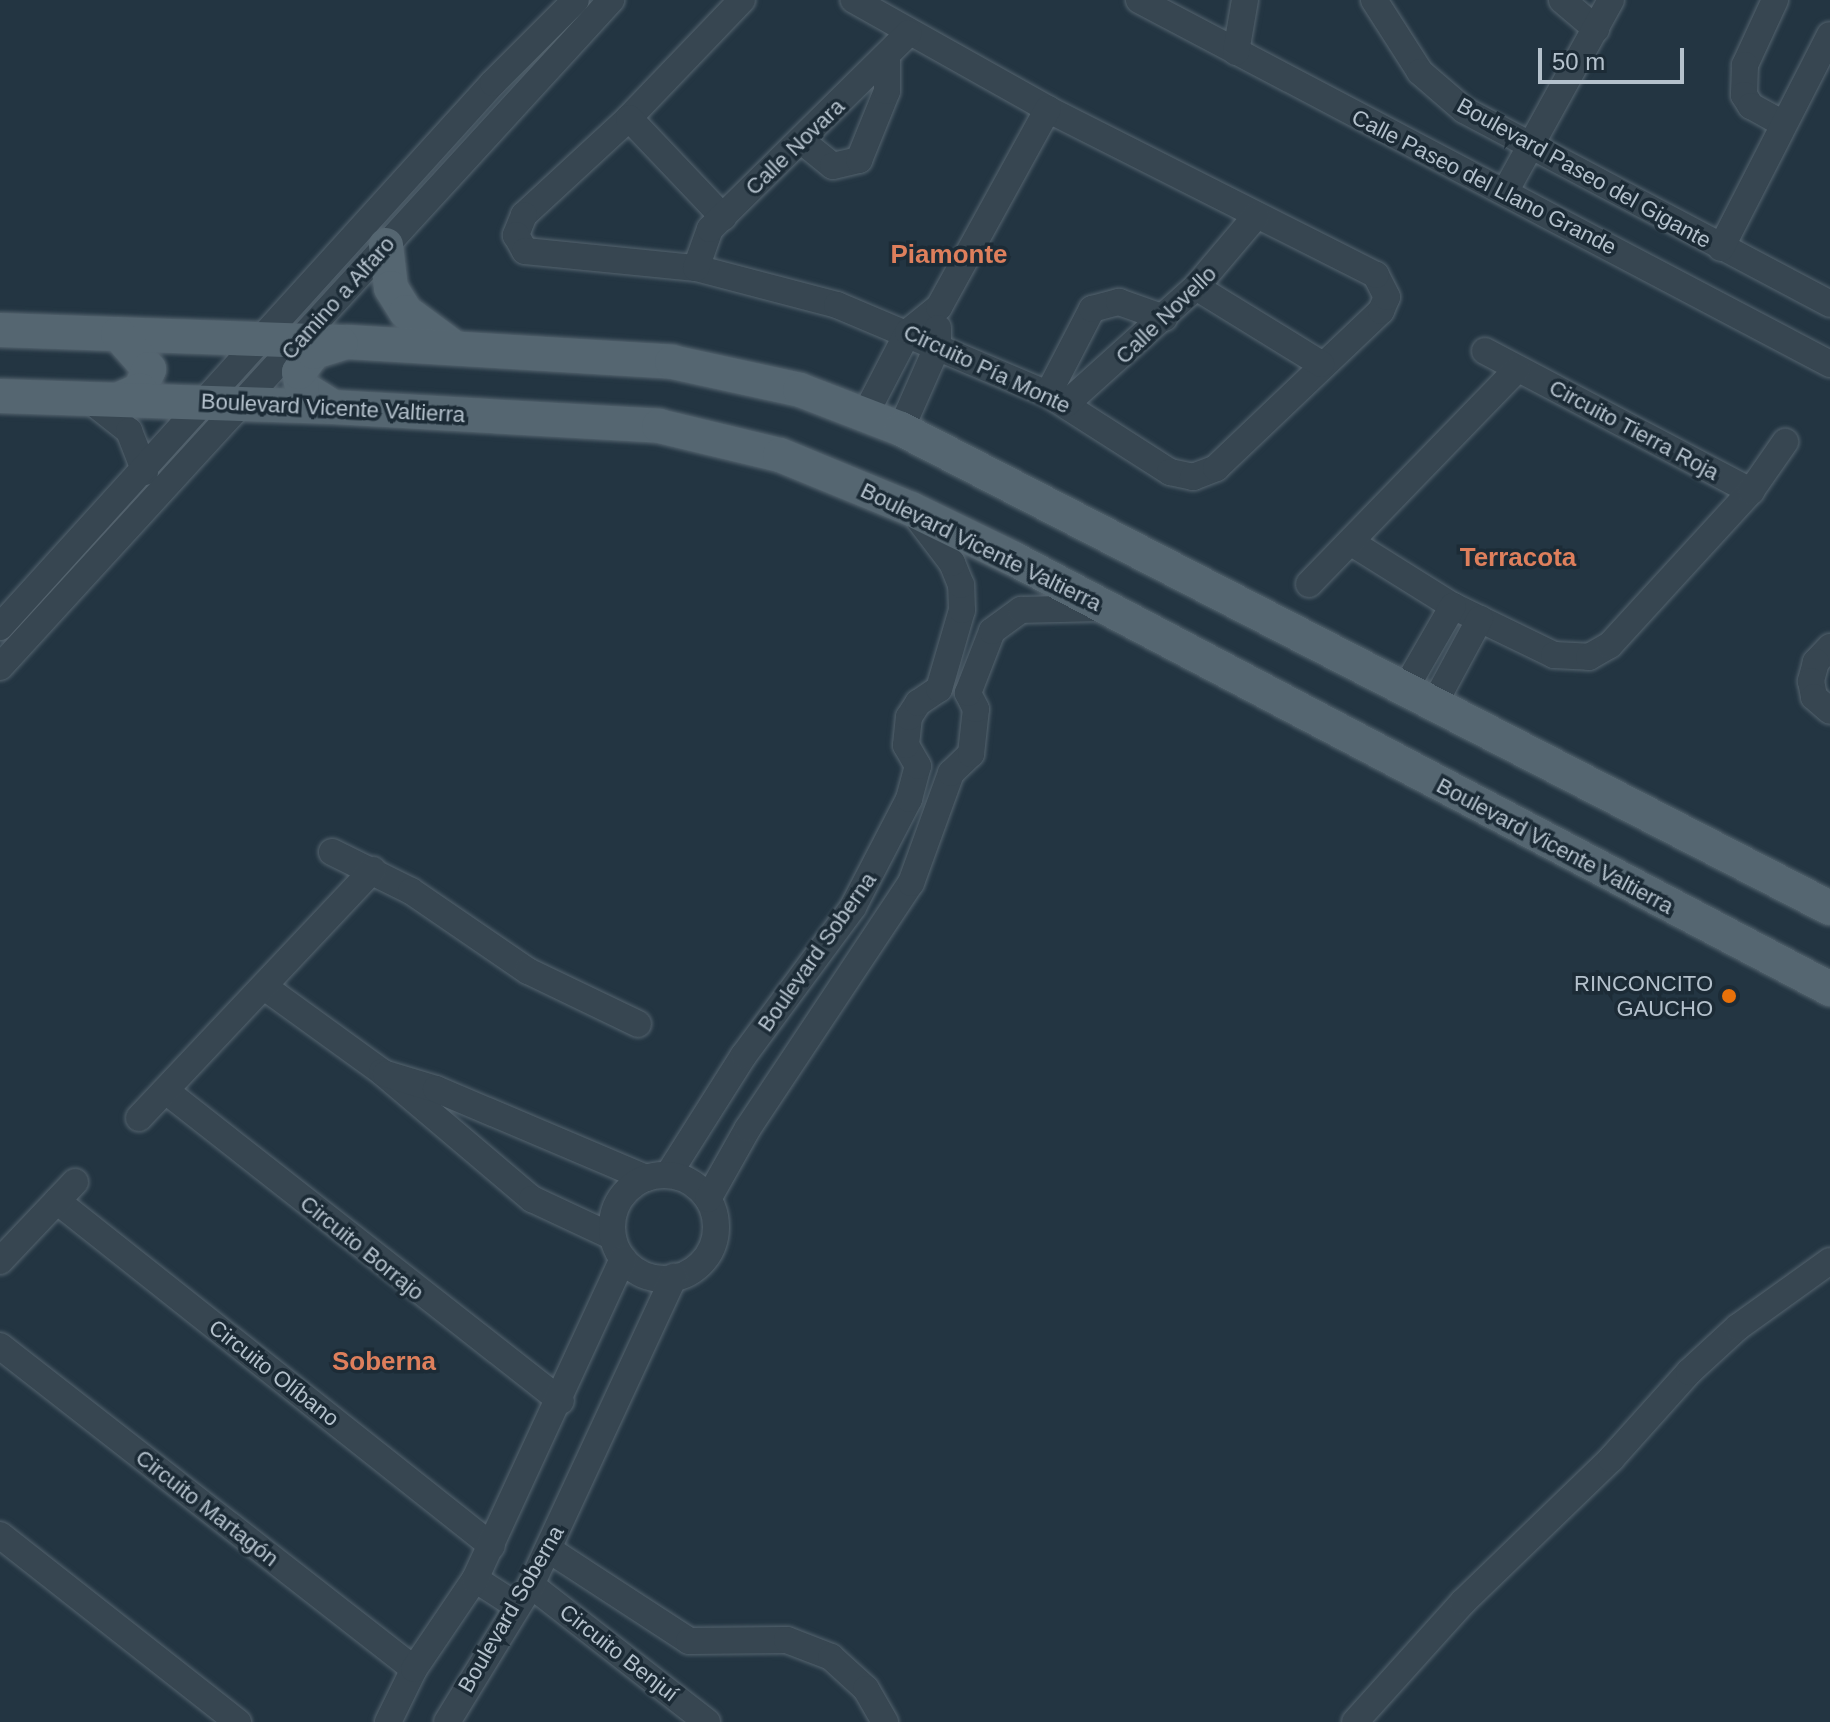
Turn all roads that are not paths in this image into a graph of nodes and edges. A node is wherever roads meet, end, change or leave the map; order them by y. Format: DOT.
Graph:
graph roads {
  1 [pos="576,0"];
  2 [pos="611,0"];
  3 [pos="742,0"];
  4 [pos="854,0"];
  5 [pos="1139,0"];
  6 [pos="1245,0"];
  7 [pos="1374,0"];
  8 [pos="1562,0"];
  9 [pos="1611,0"];
  10 [pos="1775,0"];
  11 [pos="1596,29"];
  12 [pos="909,33"];
  13 [pos="1830,35"];
  14 [pos="1236,52"];
  15 [pos="887,56"];
  16 [pos="514,62"];
  17 [pos="534,80"];
  18 [pos="1048,109"];
  19 [pos="629,118"];
  20 [pos="1783,124"];
  21 [pos="803,142"];
  22 [pos="1529,148"];
  23 [pos="1505,192"];
  24 [pos="1256,216"];
  25 [pos="723,217"];
  26 [pos="386,245"];
  27 [pos="1721,248"];
  28 [pos="696,268"];
  29 [pos="1196,287"];
  30 [pos="1830,304"];
  31 [pos="939,307"];
  32 [pos="1164,318"];
  33 [pos="0,330"];
  34 [pos="908,332"];
  35 [pos="118,334"];
  36 [pos="261,341"];
  37 [pos="299,342"];
  38 [pos="349,342"];
  39 [pos="938,345"];
  40 [pos="455,348"];
  41 [pos="1485,351"];
  42 [pos="1321,364"];
  43 [pos="1830,364"];
  44 [pos="1517,369"];
  45 [pos="0,396"];
  46 [pos="86,397"];
  47 [pos="122,398"];
  48 [pos="1057,399"];
  49 [pos="209,402"];
  50 [pos="243,405"];
  51 [pos="333,407"];
  52 [pos="866,413"];
  53 [pos="901,429"];
  54 [pos="1785,442"];
  55 [pos="145,472"];
  56 [pos="1751,491"];
  57 [pos="911,509"];
  58 [pos="1352,543"];
  59 [pos="1309,584"];
  60 [pos="1453,606"];
  61 [pos="1109,609"];
  62 [pos="1480,619"];
  63 [pos="0,627"];
  64 [pos="1830,647"];
  65 [pos="0,667"];
  66 [pos="939,689"];
  67 [pos="968,693"];
  68 [pos="1419,697"];
  69 [pos="1830,711"];
  70 [pos="918,766"];
  71 [pos="951,773"];
  72 [pos="332,852"];
  73 [pos="373,870"];
  74 [pos="1830,908"];
  75 [pos="266,988"];
  76 [pos="1830,989"];
  77 [pos="638,1024"];
  78 [pos="382,1072"];
  79 [pos="166,1091"];
  80 [pos="139,1118"];
  81 [pos="657,1176"];
  82 [pos="708,1199"];
  83 [pos="618,1248"];
  84 [pos="0,1261"];
  85 [pos="1830,1261"];
  86 [pos="674,1277"];
  87 [pos="0,1346"];
  88 [pos="561,1401"];
  89 [pos="0,1535"];
  90 [pos="492,1546"];
  91 [pos="548,1549"];
  92 [pos="475,1579"];
  93 [pos="524,1595"];
  94 [pos="414,1669"];
  95 [pos="457,1718"];
  96 [pos="238,1722"];
  97 [pos="388,1722"];
  98 [pos="707,1722"];
  99 [pos="885,1722"];
  100 [pos="1355,1722"];
  1 -- 16 [label="street, Camino a Alfaro"];
  2 -- 17 [label="street, Camino a Alfaro"];
  3 -- 19 [label="street, Circuito Pía Monte"];
  4 -- 12 [label="street, Circuito Pía Monte"];
  5 -- 14 [label="street, Calle Paseo del Llano Grande"];
  6 -- 14 [label="street"];
  7 -- 22 [label="street, Boulevard Paseo del Gigante"];
  8 -- 11 [label="street"];
  9 -- 11 [label="street"];
  10 -- 20 [label="street"];
  11 -- 22 [label="street"];
  12 -- 15 [label="street, Calle Novara"];
  12 -- 18 [label="street, Circuito Pía Monte"];
  13 -- 20 [label="street"];
  14 -- 23 [label="street, Calle Paseo del Llano Grande"];
  15 -- 21 [label="street, Calle Novara"];
  15 -- 21 [label="street"];
  16 -- 17 [label="street"];
  16 -- 36 [label="street, Camino a Alfaro"];
  17 -- 26 [label="street, Camino a Alfaro"];
  18 -- 24 [label="street, Circuito Pía Monte"];
  18 -- 31 [label="street"];
  19 -- 25 [label="street"];
  19 -- 28 [label="street, Circuito Pía Monte"];
  20 -- 27 [label="street"];
  21 -- 25 [label="street, Calle Novara"];
  22 -- 23 [label="street"];
  22 -- 27 [label="street, Boulevard Paseo del Gigante"];
  23 -- 43 [label="street, Calle Paseo del Llano Grande"];
  24 -- 29 [label="street, Calle Novello"];
  24 -- 42 [label="street, Circuito Pía Monte"];
  25 -- 28 [label="street, Calle Novara"];
  26 -- 37 [label="street, Camino a Alfaro"];
  26 -- 40 [label="main road"];
  27 -- 30 [label="street, Boulevard Paseo del Gigante"];
  28 -- 34 [label="street, Circuito Pía Monte"];
  29 -- 32 [label="street, Calle Novello"];
  29 -- 42 [label="street"];
  31 -- 34 [label="street"];
  31 -- 39 [label="street"];
  32 -- 48 [label="street, Calle Novello"];
  32 -- 48 [label="street"];
  33 -- 35 [label="main road"];
  34 -- 39 [label="street, Circuito Pía Monte"];
  34 -- 52 [label="street"];
  35 -- 36 [label="main road"];
  35 -- 47 [label="main road"];
  36 -- 37 [label="main road"];
  36 -- 49 [label="street, Camino a Alfaro"];
  37 -- 38 [label="main road"];
  37 -- 50 [label="street, Camino a Alfaro"];
  38 -- 40 [label="main road"];
  38 -- 51 [label="main road"];
  39 -- 48 [label="street, Circuito Pía Monte"];
  39 -- 53 [label="street"];
  40 -- 52 [label="main road"];
  41 -- 44 [label="street, Circuito Tierra Roja"];
  42 -- 48 [label="street, Circuito Pía Monte"];
  44 -- 56 [label="street, Circuito Tierra Roja"];
  44 -- 58 [label="street"];
  45 -- 46 [label="main road, Boulevard Vicente Valtierra"];
  46 -- 47 [label="main road, Boulevard Vicente Valtierra"];
  46 -- 55 [label="street"];
  47 -- 49 [label="main road, Boulevard Vicente Valtierra"];
  49 -- 50 [label="main road, Boulevard Vicente Valtierra"];
  49 -- 55 [label="street, Camino a Alfaro"];
  50 -- 51 [label="main road, Boulevard Vicente Valtierra"];
  50 -- 65 [label="street, Camino a Alfaro"];
  51 -- 57 [label="main road, Boulevard Vicente Valtierra"];
  52 -- 53 [label="main road"];
  53 -- 68 [label="main road"];
  54 -- 56 [label="street, Circuito Tierra Roja"];
  55 -- 63 [label="street, Camino a Alfaro"];
  56 -- 62 [label="street, Circuito Tierra Roja"];
  57 -- 61 [label="main road, Boulevard Vicente Valtierra"];
  57 -- 66 [label="street"];
  58 -- 59 [label="street"];
  58 -- 60 [label="street, Circuito Tierra Roja"];
  60 -- 62 [label="street, Circuito Tierra Roja"];
  60 -- 68 [label="street"];
  61 -- 67 [label="street, Boulevard Soberna"];
  61 -- 76 [label="main road, Boulevard Vicente Valtierra"];
  62 -- 68 [label="street"];
  64 -- 69 [label="street"];
  66 -- 67 [label="street"];
  66 -- 70 [label="street"];
  67 -- 71 [label="street, Boulevard Soberna"];
  68 -- 74 [label="main road"];
  70 -- 71 [label="street"];
  70 -- 81 [label="street, Boulevard Soberna"];
  71 -- 82 [label="street, Boulevard Soberna"];
  72 -- 73 [label="street"];
  73 -- 75 [label="street"];
  73 -- 77 [label="street"];
  75 -- 78 [label="street"];
  75 -- 79 [label="street"];
  78 -- 81 [label="street"];
  78 -- 83 [label="street"];
  79 -- 80 [label="street"];
  79 -- 88 [label="street, Circuito Borrajo"];
  81 -- 82 [label="street"];
  81 -- 83 [label="street"];
  82 -- 86 [label="street"];
  83 -- 86 [label="street"];
  83 -- 88 [label="street, Boulevard Soberna"];
  84 -- 90 [label="street, Circuito Olíbano"];
  85 -- 100 [label="street"];
  86 -- 91 [label="street, Boulevard Soberna"];
  87 -- 94 [label="street, Circuito Martagón"];
  88 -- 90 [label="street, Boulevard Soberna"];
  89 -- 96 [label="street"];
  90 -- 92 [label="street, Boulevard Soberna"];
  91 -- 93 [label="street, Boulevard Soberna"];
  91 -- 99 [label="street, Circuito Benjuí"];
  92 -- 93 [label="street, Circuito Benjuí"];
  92 -- 94 [label="street, Boulevard Soberna"];
  93 -- 95 [label="street, Boulevard Soberna"];
  93 -- 98 [label="street, Circuito Benjuí"];
  94 -- 97 [label="street, Boulevard Soberna"];
}
